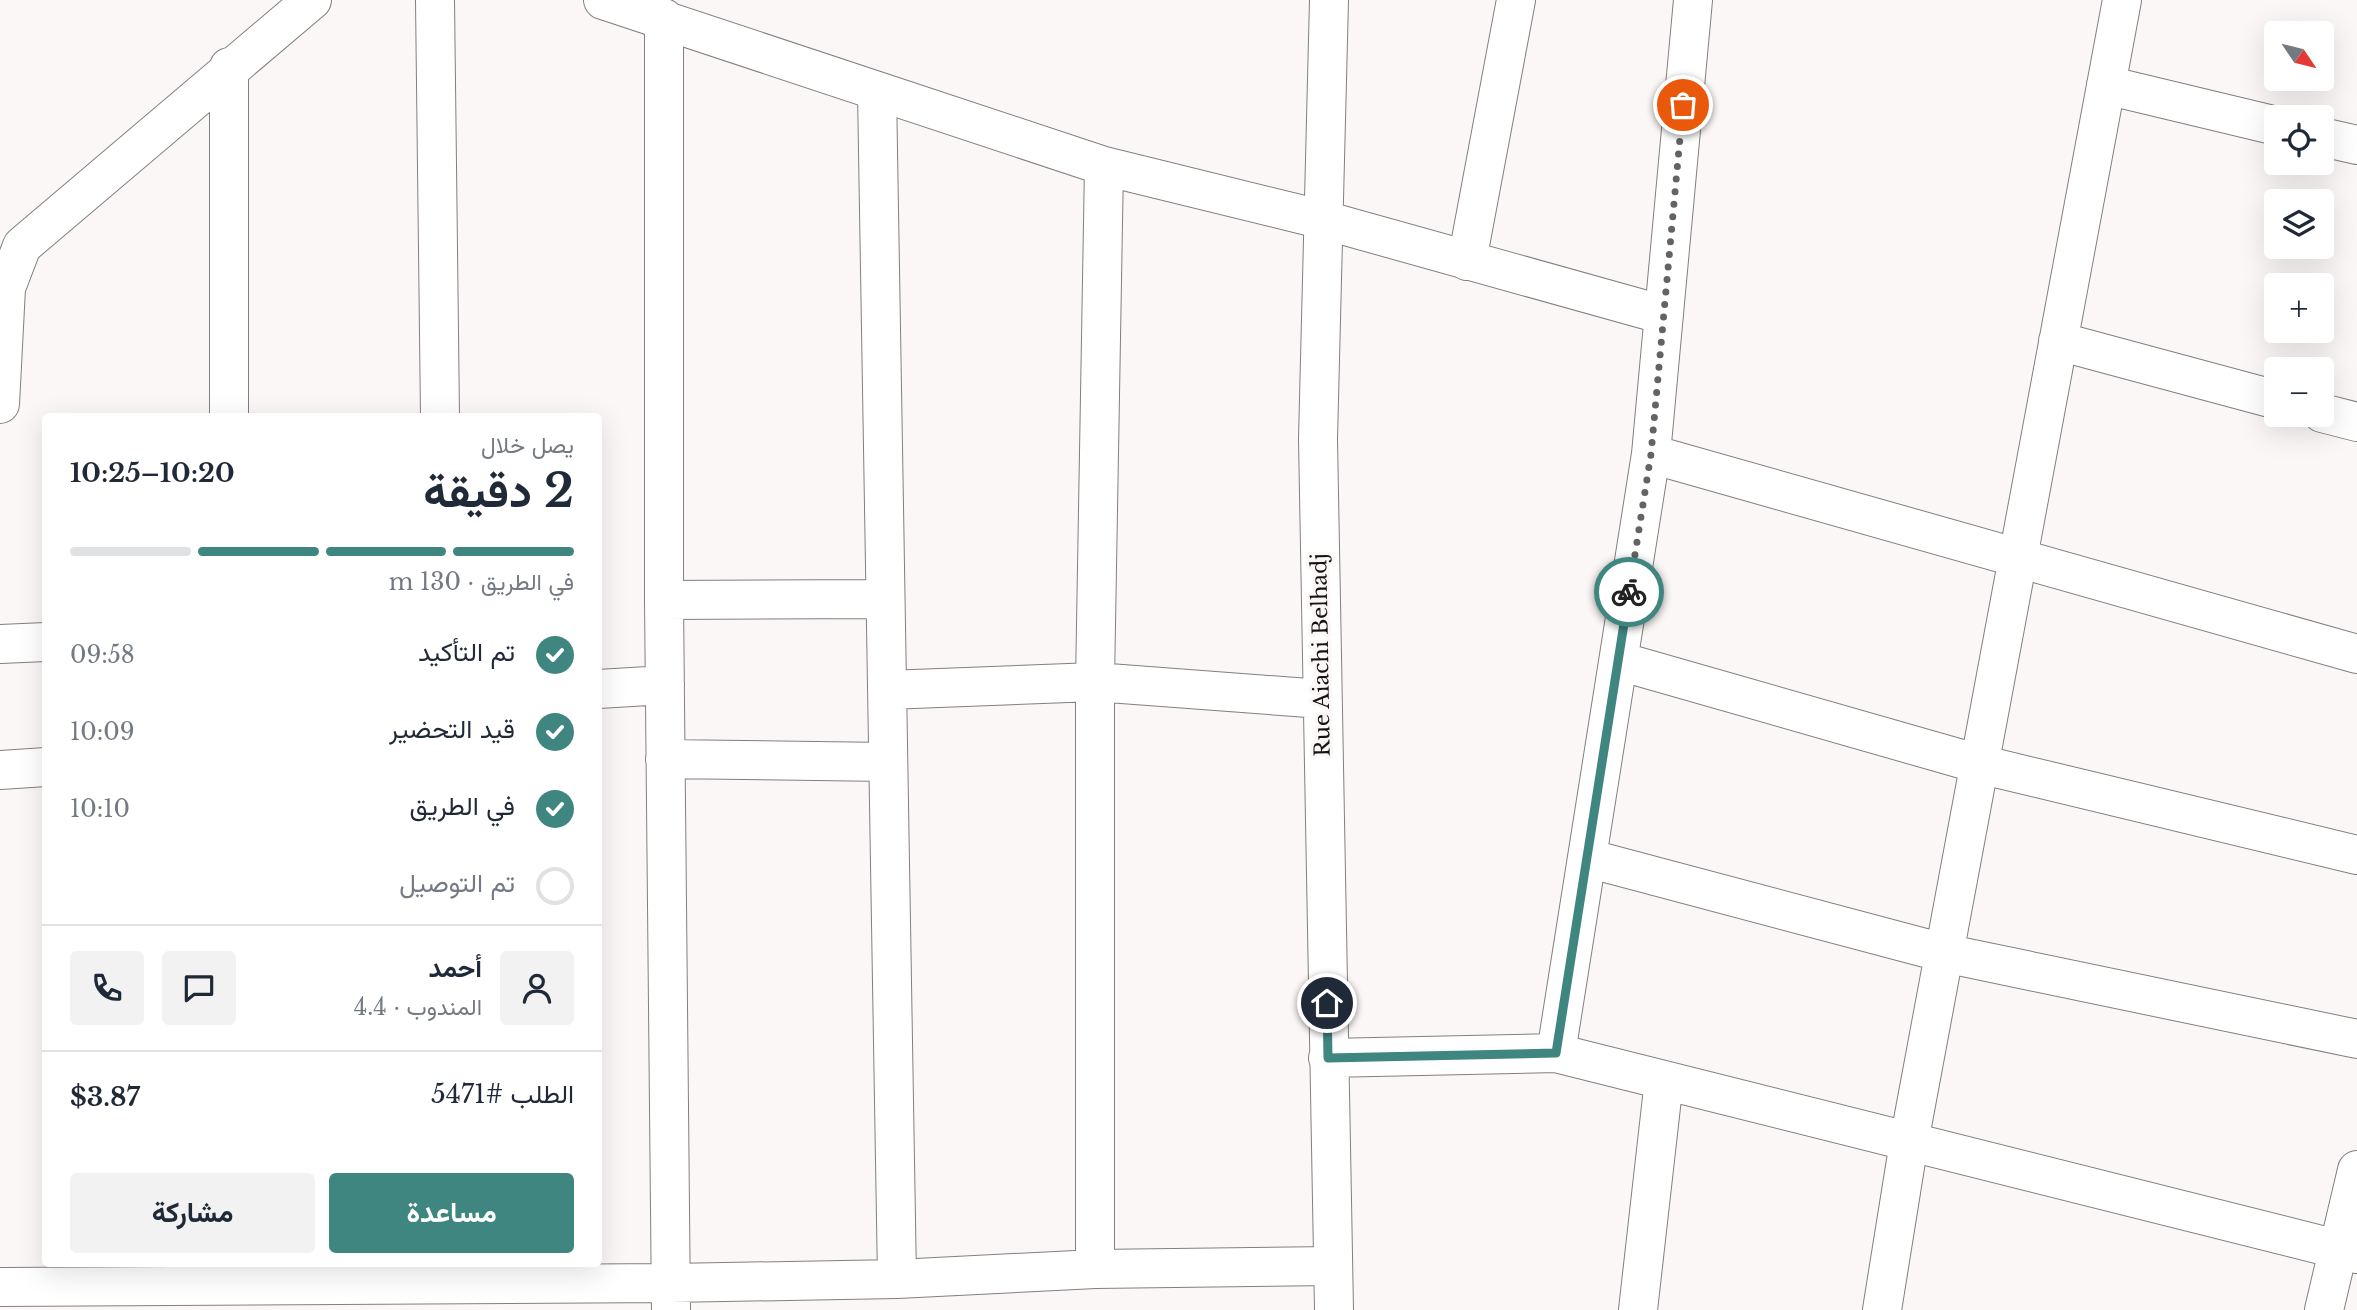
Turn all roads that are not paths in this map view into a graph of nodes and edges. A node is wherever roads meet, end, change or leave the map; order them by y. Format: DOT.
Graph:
graph roads {
  1 [pos="312,0"];
  2 [pos="435,0"];
  3 [pos="603,0"];
  4 [pos="1329,0"];
  5 [pos="1516,0"];
  6 [pos="1693,0"];
  7 [pos="2122,0"];
  8 [pos="664,18"];
  9 [pos="229,68"];
  10 [pos="2106,85"];
  11 [pos="877,91"];
  12 [pos="2264,123"];
  13 [pos="2334,140"];
  14 [pos="2357,145"];
  15 [pos="1104,166"];
  16 [pos="1324,220"];
  17 [pos="1467,261"];
  18 [pos="1664,316"];
  19 [pos="2058,341"];
  20 [pos="2264,396"];
  21 [pos="0,404"];
  22 [pos="229,413"];
  23 [pos="440,413"];
  24 [pos="2334,416"];
  25 [pos="2357,422"];
  26 [pos="1651,454"];
  27 [pos="2018,560"];
  28 [pos="885,599"];
  29 [pos="664,600"];
  30 [pos="42,642"];
  31 [pos="0,644"];
  32 [pos="2357,654"];
  33 [pos="1619,661"];
  34 [pos="1095,682"];
  35 [pos="664,685"];
  36 [pos="602,689"];
  37 [pos="887,690"];
  38 [pos="1322,699"];
  39 [pos="665,759"];
  40 [pos="888,762"];
  41 [pos="1979,764"];
  42 [pos="42,767"];
  43 [pos="0,770"];
  44 [pos="2357,855"];
  45 [pos="1587,858"];
  46 [pos="1944,953"];
  47 [pos="2357,1039"];
  48 [pos="1556,1053"];
  49 [pos="1328,1058"];
  50 [pos="1664,1080"];
  51 [pos="1909,1142"];
  52 [pos="2357,1170"];
  53 [pos="2348,1252"];
  54 [pos="1333,1266"];
  55 [pos="1095,1269"];
  56 [pos="228,1275"];
  57 [pos="897,1279"];
  58 [pos="450,1286"];
  59 [pos="0,1287"];
  60 [pos="671,1296"];
  61 [pos="1334,1310"];
  62 [pos="1637,1310"];
  63 [pos="1882,1310"];
  64 [pos="2325,1310"];
  1 -- 9 [label="street"];
  2 -- 23 [label="street"];
  3 -- 8 [label="street"];
  4 -- 16 [label="street, Rue Aiachi Belhadj"];
  5 -- 17 [label="street"];
  6 -- 18 [label="street"];
  7 -- 10 [label="street"];
  8 -- 11 [label="street"];
  8 -- 29 [label="street"];
  9 -- 21 [label="street"];
  9 -- 22 [label="street"];
  10 -- 12 [label="street"];
  10 -- 19 [label="street"];
  11 -- 15 [label="street"];
  11 -- 28 [label="street"];
  13 -- 14 [label="street"];
  15 -- 16 [label="street"];
  15 -- 34 [label="street"];
  16 -- 17 [label="street"];
  16 -- 38 [label="street, Rue Aiachi Belhadj"];
  17 -- 18 [label="street"];
  18 -- 26 [label="street"];
  19 -- 20 [label="street"];
  19 -- 27 [label="street"];
  24 -- 25 [label="street"];
  26 -- 27 [label="street"];
  26 -- 33 [label="street"];
  27 -- 32 [label="street"];
  27 -- 41 [label="street"];
  28 -- 29 [label="street"];
  28 -- 37 [label="street"];
  29 -- 35 [label="street"];
  30 -- 31 [label="street"];
  33 -- 41 [label="street"];
  33 -- 45 [label="street"];
  34 -- 37 [label="street"];
  34 -- 38 [label="street"];
  34 -- 55 [label="street"];
  35 -- 36 [label="street"];
  35 -- 39 [label="street"];
  37 -- 40 [label="street"];
  38 -- 49 [label="street, Rue Aiachi Belhadj"];
  39 -- 40 [label="street"];
  39 -- 60 [label="street"];
  40 -- 57 [label="street"];
  41 -- 44 [label="street"];
  41 -- 46 [label="street"];
  42 -- 43 [label="street"];
  45 -- 46 [label="street"];
  45 -- 48 [label="street"];
  46 -- 47 [label="street"];
  46 -- 51 [label="street"];
  48 -- 49 [label="street"];
  48 -- 50 [label="street"];
  49 -- 54 [label="street, Rue Aiachi Belhadj"];
  50 -- 51 [label="street"];
  50 -- 62 [label="street"];
  51 -- 53 [label="street"];
  51 -- 63 [label="street"];
  52 -- 53 [label="street"];
  53 -- 64 [label="street"];
  54 -- 55 [label="street"];
  54 -- 61 [label="street, Rue Aiachi Belhadj"];
  55 -- 57 [label="street"];
  56 -- 58 [label="street"];
  56 -- 59 [label="street"];
  57 -- 60 [label="street"];
  58 -- 60 [label="street"];
}
